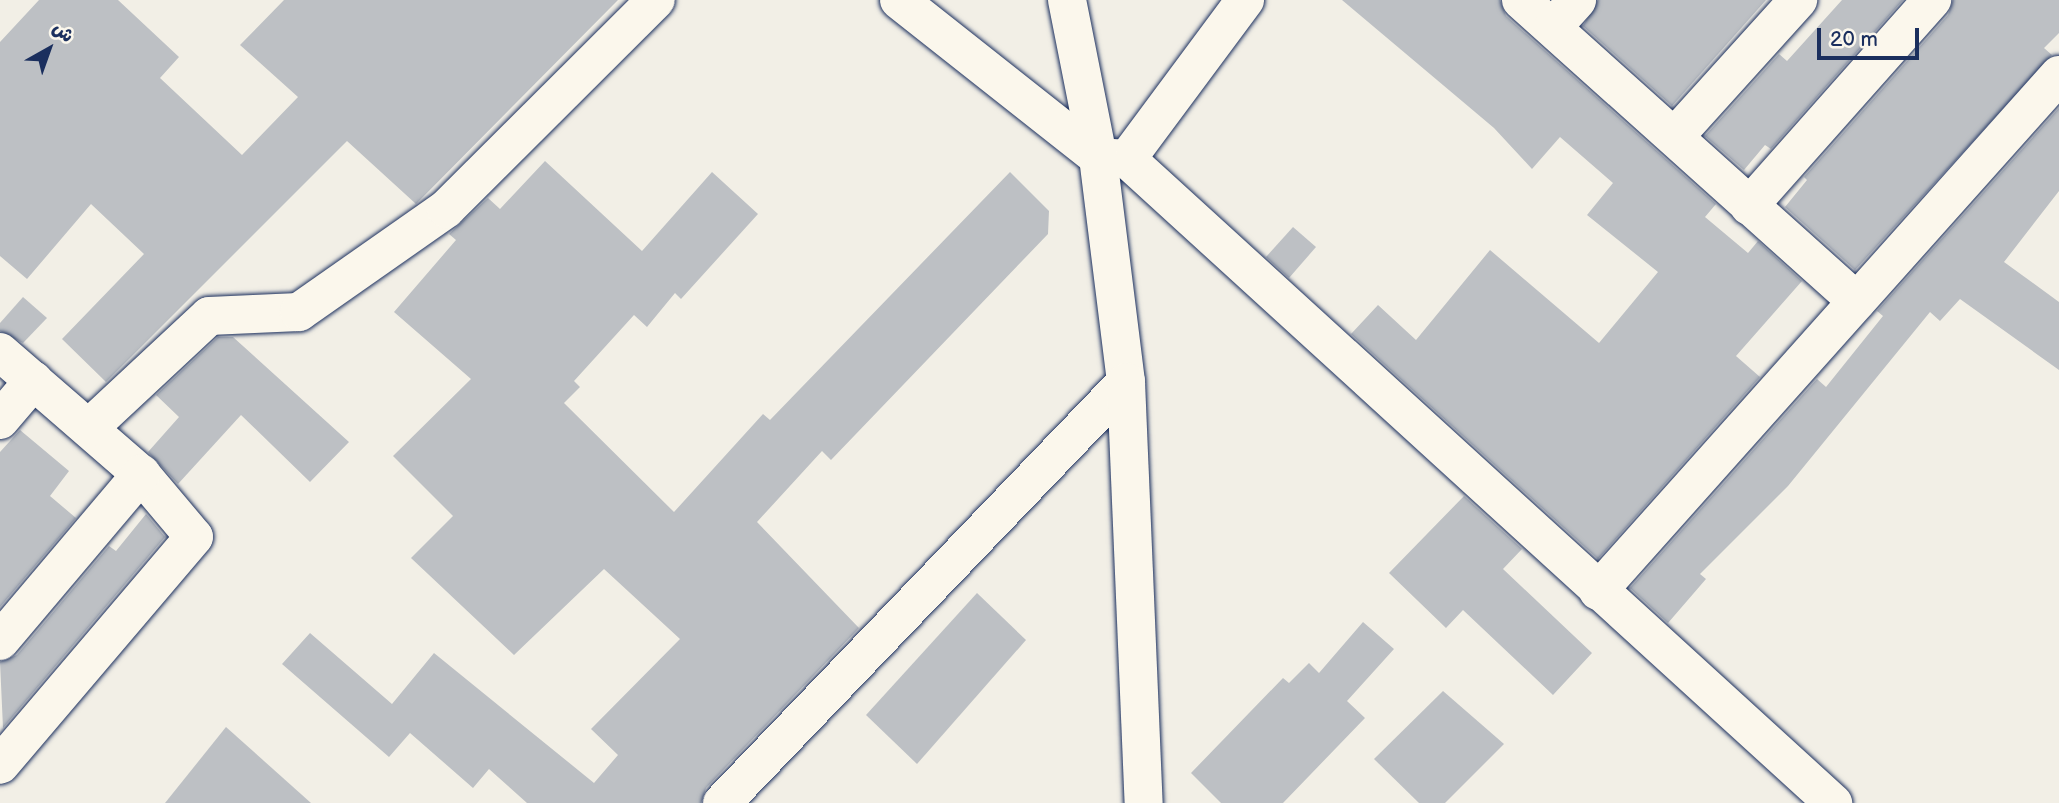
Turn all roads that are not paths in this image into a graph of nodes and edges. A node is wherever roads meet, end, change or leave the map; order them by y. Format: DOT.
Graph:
graph roads {
  1 [pos="656,0"];
  2 [pos="899,0"];
  3 [pos="1067,0"];
  4 [pos="1245,0"];
  5 [pos="1521,0"];
  6 [pos="1798,0"];
  7 [pos="1932,0"];
  8 [pos="1565,13"];
  9 [pos="2059,75"];
  10 [pos="1677,135"];
  11 [pos="1112,158"];
  12 [pos="1749,206"];
  13 [pos="1857,301"];
  14 [pos="0,352"];
  15 [pos="34,380"];
  16 [pos="1126,382"];
  17 [pos="0,419"];
  18 [pos="89,428"];
  19 [pos="141,474"];
  20 [pos="1598,591"];
  21 [pos="0,641"];
  22 [pos="0,765"];
  23 [pos="722,803"];
  24 [pos="1144,803"];
  25 [pos="1833,803"];
  1 -- 18 [label="street"];
  2 -- 11 [label="street"];
  3 -- 11 [label="street"];
  4 -- 11 [label="street"];
  5 -- 8 [label="street"];
  6 -- 10 [label="street"];
  7 -- 12 [label="street"];
  8 -- 10 [label="street"];
  9 -- 13 [label="street"];
  10 -- 12 [label="street"];
  11 -- 16 [label="street"];
  11 -- 20 [label="street"];
  12 -- 13 [label="street"];
  13 -- 20 [label="street"];
  14 -- 15 [label="street"];
  15 -- 17 [label="street"];
  15 -- 18 [label="street"];
  16 -- 23 [label="street"];
  16 -- 24 [label="street"];
  18 -- 19 [label="street"];
  19 -- 21 [label="street"];
  19 -- 22 [label="street"];
  20 -- 25 [label="street"];
}
